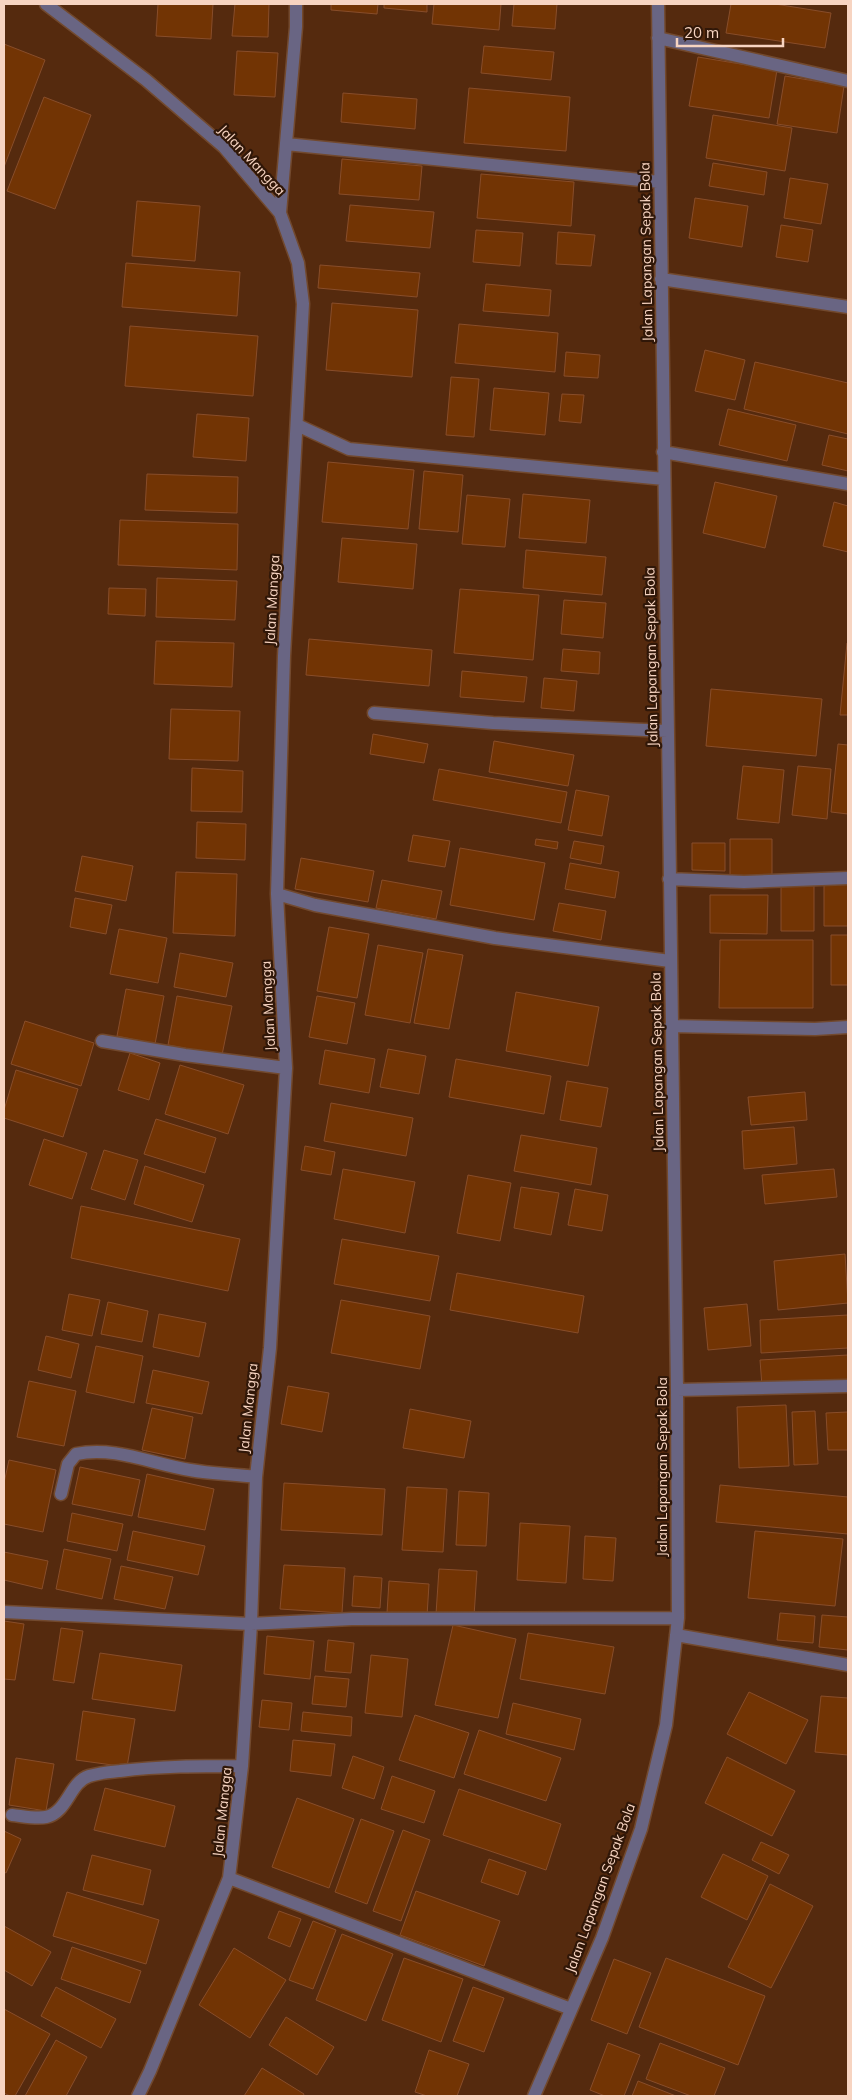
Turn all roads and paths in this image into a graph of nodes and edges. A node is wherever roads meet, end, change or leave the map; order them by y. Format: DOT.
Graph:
graph roads {
  1 [pos="46,4"];
  2 [pos="296,4"];
  3 [pos="658,4"];
  4 [pos="658,38"];
  5 [pos="848,81"];
  6 [pos="286,144"];
  7 [pos="660,182"];
  8 [pos="280,212"];
  9 [pos="662,279"];
  10 [pos="848,307"];
  11 [pos="297,425"];
  12 [pos="664,452"];
  13 [pos="664,479"];
  14 [pos="848,484"];
  15 [pos="374,713"];
  16 [pos="667,731"];
  17 [pos="848,878"];
  18 [pos="668,879"];
  19 [pos="277,894"];
  20 [pos="670,961"];
  21 [pos="671,1026"];
  22 [pos="848,1027"];
  23 [pos="102,1041"];
  24 [pos="286,1068"];
  25 [pos="848,1386"];
  26 [pos="677,1390"];
  27 [pos="256,1476"];
  28 [pos="61,1494"];
  29 [pos="4,1612"];
  30 [pos="678,1618"];
  31 [pos="251,1624"];
  32 [pos="676,1635"];
  33 [pos="848,1665"];
  34 [pos="242,1766"];
  35 [pos="12,1815"];
  36 [pos="229,1878"];
  37 [pos="571,2009"];
  38 [pos="138,2096"];
  39 [pos="534,2096"];
  1 -- 8 [label="street, Jalan Mangga"];
  2 -- 6 [label="street"];
  3 -- 4 [label="street, Jalan Lapangan Sepak Bola"];
  4 -- 5 [label="street"];
  4 -- 7 [label="street, Jalan Lapangan Sepak Bola"];
  6 -- 7 [label="street"];
  6 -- 8 [label="street"];
  7 -- 9 [label="street, Jalan Lapangan Sepak Bola"];
  8 -- 11 [label="street, Jalan Mangga"];
  9 -- 10 [label="street"];
  9 -- 12 [label="street, Jalan Lapangan Sepak Bola"];
  11 -- 13 [label="street"];
  11 -- 19 [label="street, Jalan Mangga"];
  12 -- 13 [label="street, Jalan Lapangan Sepak Bola"];
  12 -- 14 [label="street"];
  13 -- 16 [label="street, Jalan Lapangan Sepak Bola"];
  15 -- 16 [label="street"];
  16 -- 18 [label="street, Jalan Lapangan Sepak Bola"];
  17 -- 18 [label="street"];
  18 -- 20 [label="street, Jalan Lapangan Sepak Bola"];
  19 -- 20 [label="street"];
  19 -- 24 [label="street, Jalan Mangga"];
  20 -- 21 [label="street, Jalan Lapangan Sepak Bola"];
  21 -- 22 [label="street"];
  21 -- 26 [label="street, Jalan Lapangan Sepak Bola"];
  23 -- 24 [label="street"];
  24 -- 27 [label="street, Jalan Mangga"];
  25 -- 26 [label="street"];
  26 -- 30 [label="street, Jalan Lapangan Sepak Bola"];
  27 -- 28 [label="street"];
  27 -- 31 [label="street, Jalan Mangga"];
  29 -- 31 [label="street"];
  30 -- 31 [label="street"];
  30 -- 32 [label="street, Jalan Lapangan Sepak Bola"];
  31 -- 34 [label="street, Jalan Mangga"];
  32 -- 33 [label="street"];
  32 -- 37 [label="street, Jalan Lapangan Sepak Bola"];
  34 -- 35 [label="street"];
  34 -- 36 [label="street, Jalan Mangga"];
  36 -- 37 [label="street"];
  36 -- 38 [label="street, Jalan Mangga"];
  37 -- 39 [label="street, Jalan Lapangan Sepak Bola"];
}
